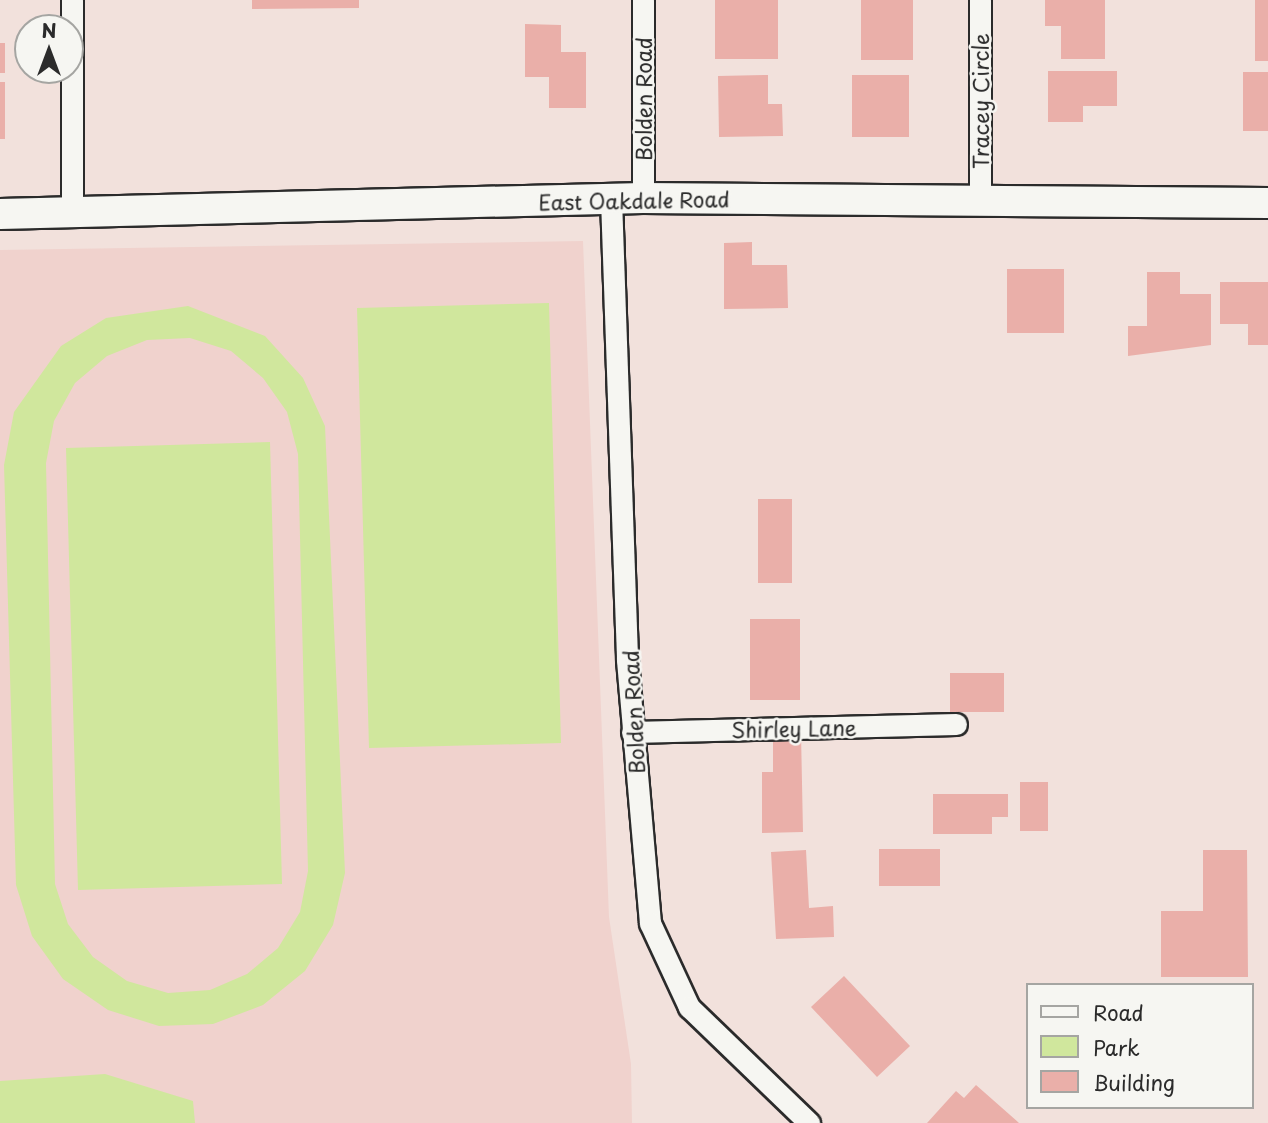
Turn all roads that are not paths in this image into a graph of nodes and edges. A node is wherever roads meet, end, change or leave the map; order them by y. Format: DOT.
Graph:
graph roads {
  1 [pos="72,0"];
  2 [pos="643,0"];
  3 [pos="980,0"];
  4 [pos="643,198"];
  5 [pos="611,199"];
  6 [pos="980,201"];
  7 [pos="1268,203"];
  8 [pos="72,213"];
  9 [pos="0,214"];
  10 [pos="956,724"];
  11 [pos="632,732"];
  12 [pos="809,1123"];
  1 -- 8 [label="street"];
  2 -- 4 [label="street, Bolden Road"];
  3 -- 6 [label="street, Tracey Circle"];
  4 -- 5 [label="street, East Oakdale Road"];
  4 -- 6 [label="street, East Oakdale Road"];
  5 -- 8 [label="street, East Oakdale Road"];
  5 -- 11 [label="street, Bolden Road"];
  6 -- 7 [label="street, East Oakdale Road"];
  8 -- 9 [label="street, East Oakdale Road"];
  10 -- 11 [label="street, Shirley Lane"];
  11 -- 12 [label="street, Bolden Road"];
}
